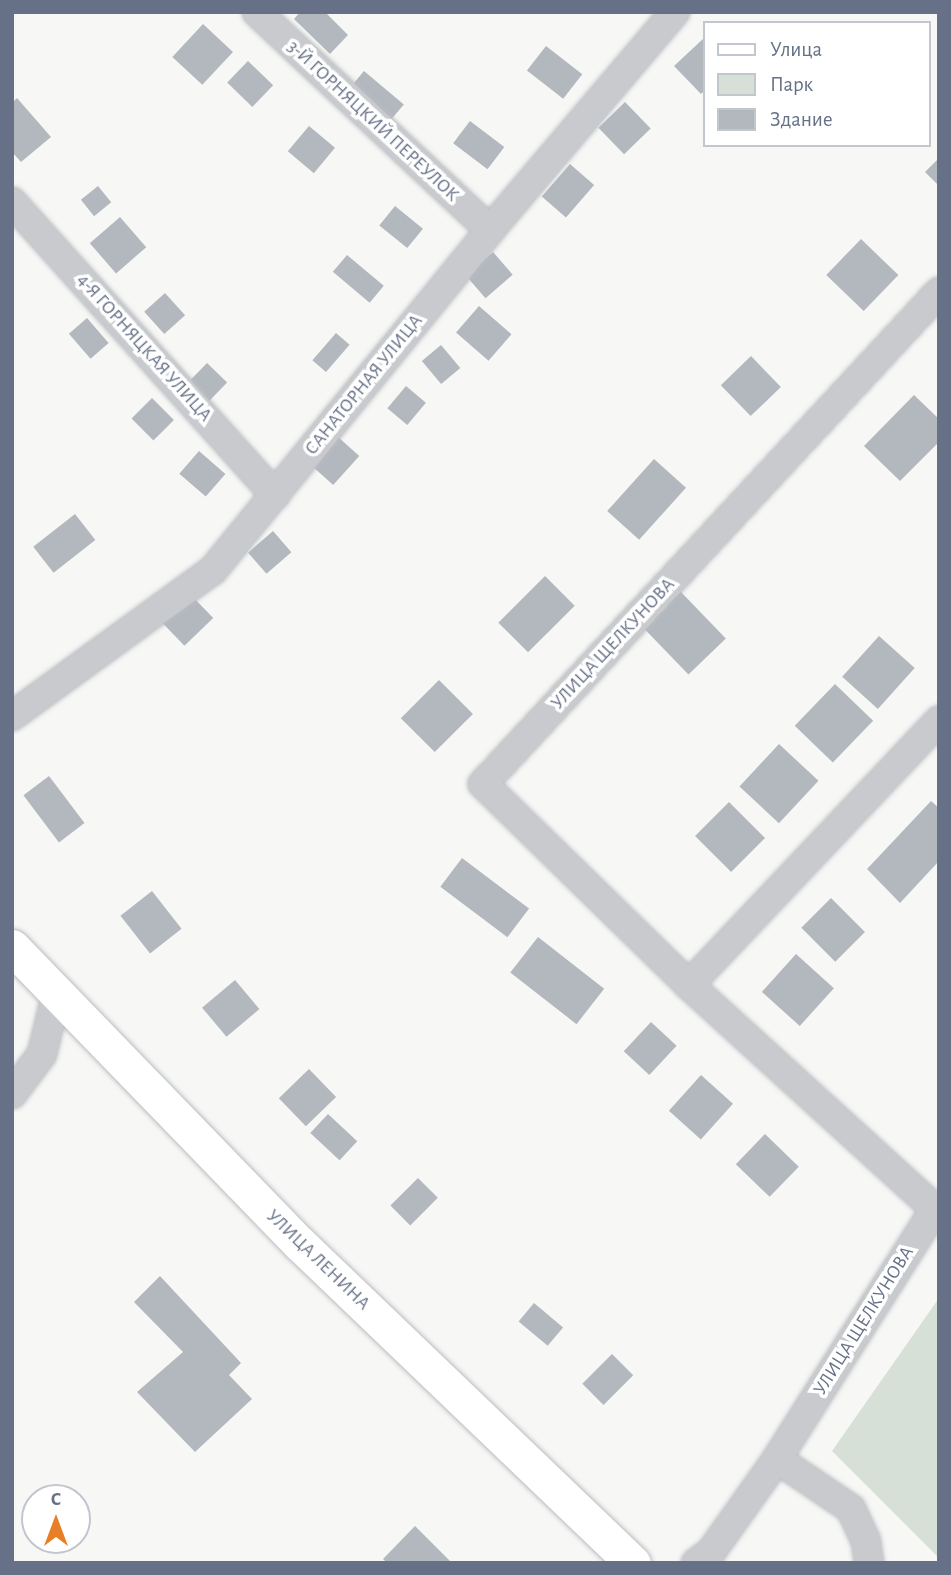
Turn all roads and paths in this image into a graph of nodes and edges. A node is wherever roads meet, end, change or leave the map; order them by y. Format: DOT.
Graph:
graph roads {
  1 [pos="257,12"];
  2 [pos="676,12"];
  3 [pos="12,202"];
  4 [pos="490,230"];
  5 [pos="939,292"];
  6 [pos="275,495"];
  7 [pos="12,716"];
  8 [pos="939,721"];
  9 [pos="12,947"];
  10 [pos="689,985"];
  11 [pos="55,996"];
  12 [pos="12,1094"];
  13 [pos="777,1459"];
  14 [pos="633,1563"];
  15 [pos="695,1563"];
  16 [pos="869,1563"];
  1 -- 4 [label="street, 3-Й ГОРНЯЦКИЙ ПЕРЕУЛОК"];
  2 -- 4 [label="street, САНАТОРНАЯ УЛИЦА"];
  3 -- 6 [label="street, 4-Я ГОРНЯЦКАЯ УЛИЦА"];
  4 -- 6 [label="street, САНАТОРНАЯ УЛИЦА"];
  5 -- 10 [label="street, УЛИЦА ЩЕЛКУНОВА"];
  6 -- 7 [label="street, САНАТОРНАЯ УЛИЦА"];
  8 -- 10 [label="street"];
  9 -- 11 [label="main road, УЛИЦА ЛЕНИНА"];
  10 -- 13 [label="street, УЛИЦА ЩЕЛКУНОВА"];
  11 -- 12 [label="street"];
  11 -- 14 [label="main road, УЛИЦА ЛЕНИНА"];
  13 -- 15 [label="street, УЛИЦА ЩЕЛКУНОВА"];
  13 -- 16 [label="street"];
}
